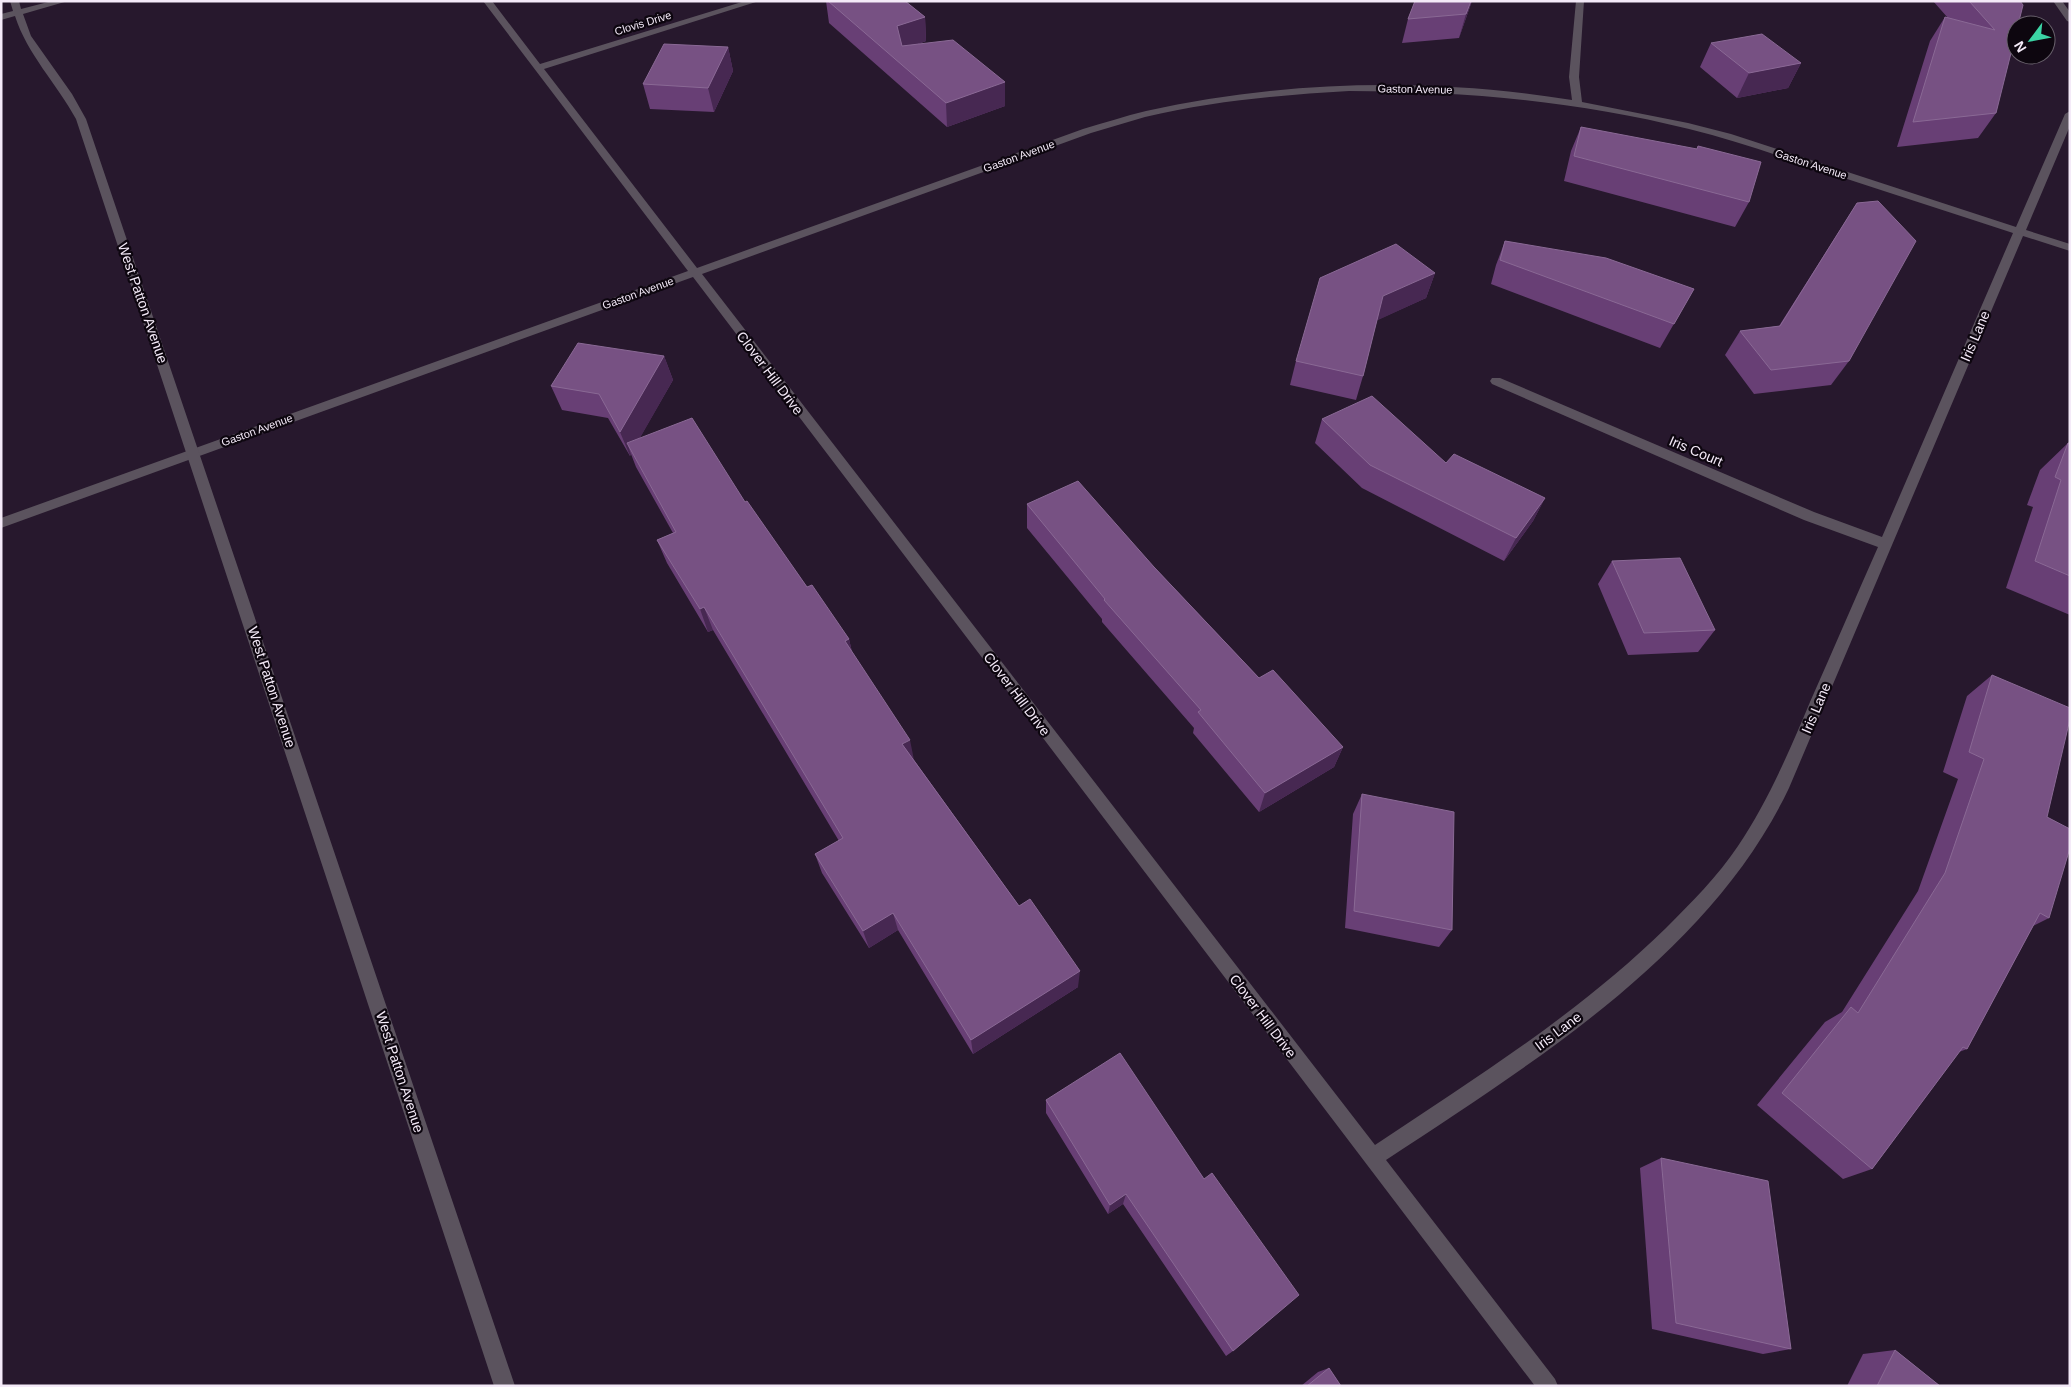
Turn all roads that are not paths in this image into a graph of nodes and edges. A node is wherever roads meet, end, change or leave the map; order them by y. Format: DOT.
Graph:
graph roads {
  1 [pos="64,1"];
  2 [pos="487,1"];
  3 [pos="755,1"];
  4 [pos="1580,1"];
  5 [pos="2057,1"];
  6 [pos="16,7"];
  7 [pos="1,17"];
  8 [pos="2070,19"];
  9 [pos="537,68"];
  10 [pos="1578,105"];
  11 [pos="2070,114"];
  12 [pos="2020,232"];
  13 [pos="2070,248"];
  14 [pos="694,273"];
  15 [pos="1496,381"];
  16 [pos="194,453"];
  17 [pos="1,524"];
  18 [pos="1885,544"];
  19 [pos="1372,1158"];
  20 [pos="505,1386"];
  21 [pos="1548,1386"];
  1 -- 6 [label="street"];
  2 -- 9 [label="street, Clover Hill Drive"];
  3 -- 9 [label="street, Clovis Drive"];
  4 -- 10 [label="street"];
  5 -- 8 [label="street"];
  6 -- 7 [label="street"];
  6 -- 16 [label="street, West Patton Avenue"];
  9 -- 14 [label="street, Clover Hill Drive"];
  10 -- 12 [label="street, Gaston Avenue"];
  10 -- 14 [label="street, Gaston Avenue"];
  11 -- 12 [label="street, Iris Lane"];
  12 -- 13 [label="street, Gaston Avenue"];
  12 -- 18 [label="street, Iris Lane"];
  14 -- 16 [label="street, Gaston Avenue"];
  14 -- 19 [label="street, Clover Hill Drive"];
  15 -- 18 [label="street, Iris Court"];
  16 -- 17 [label="street, Gaston Avenue"];
  16 -- 20 [label="street, West Patton Avenue"];
  18 -- 19 [label="street, Iris Lane"];
  19 -- 21 [label="street, Clover Hill Drive"];
}
